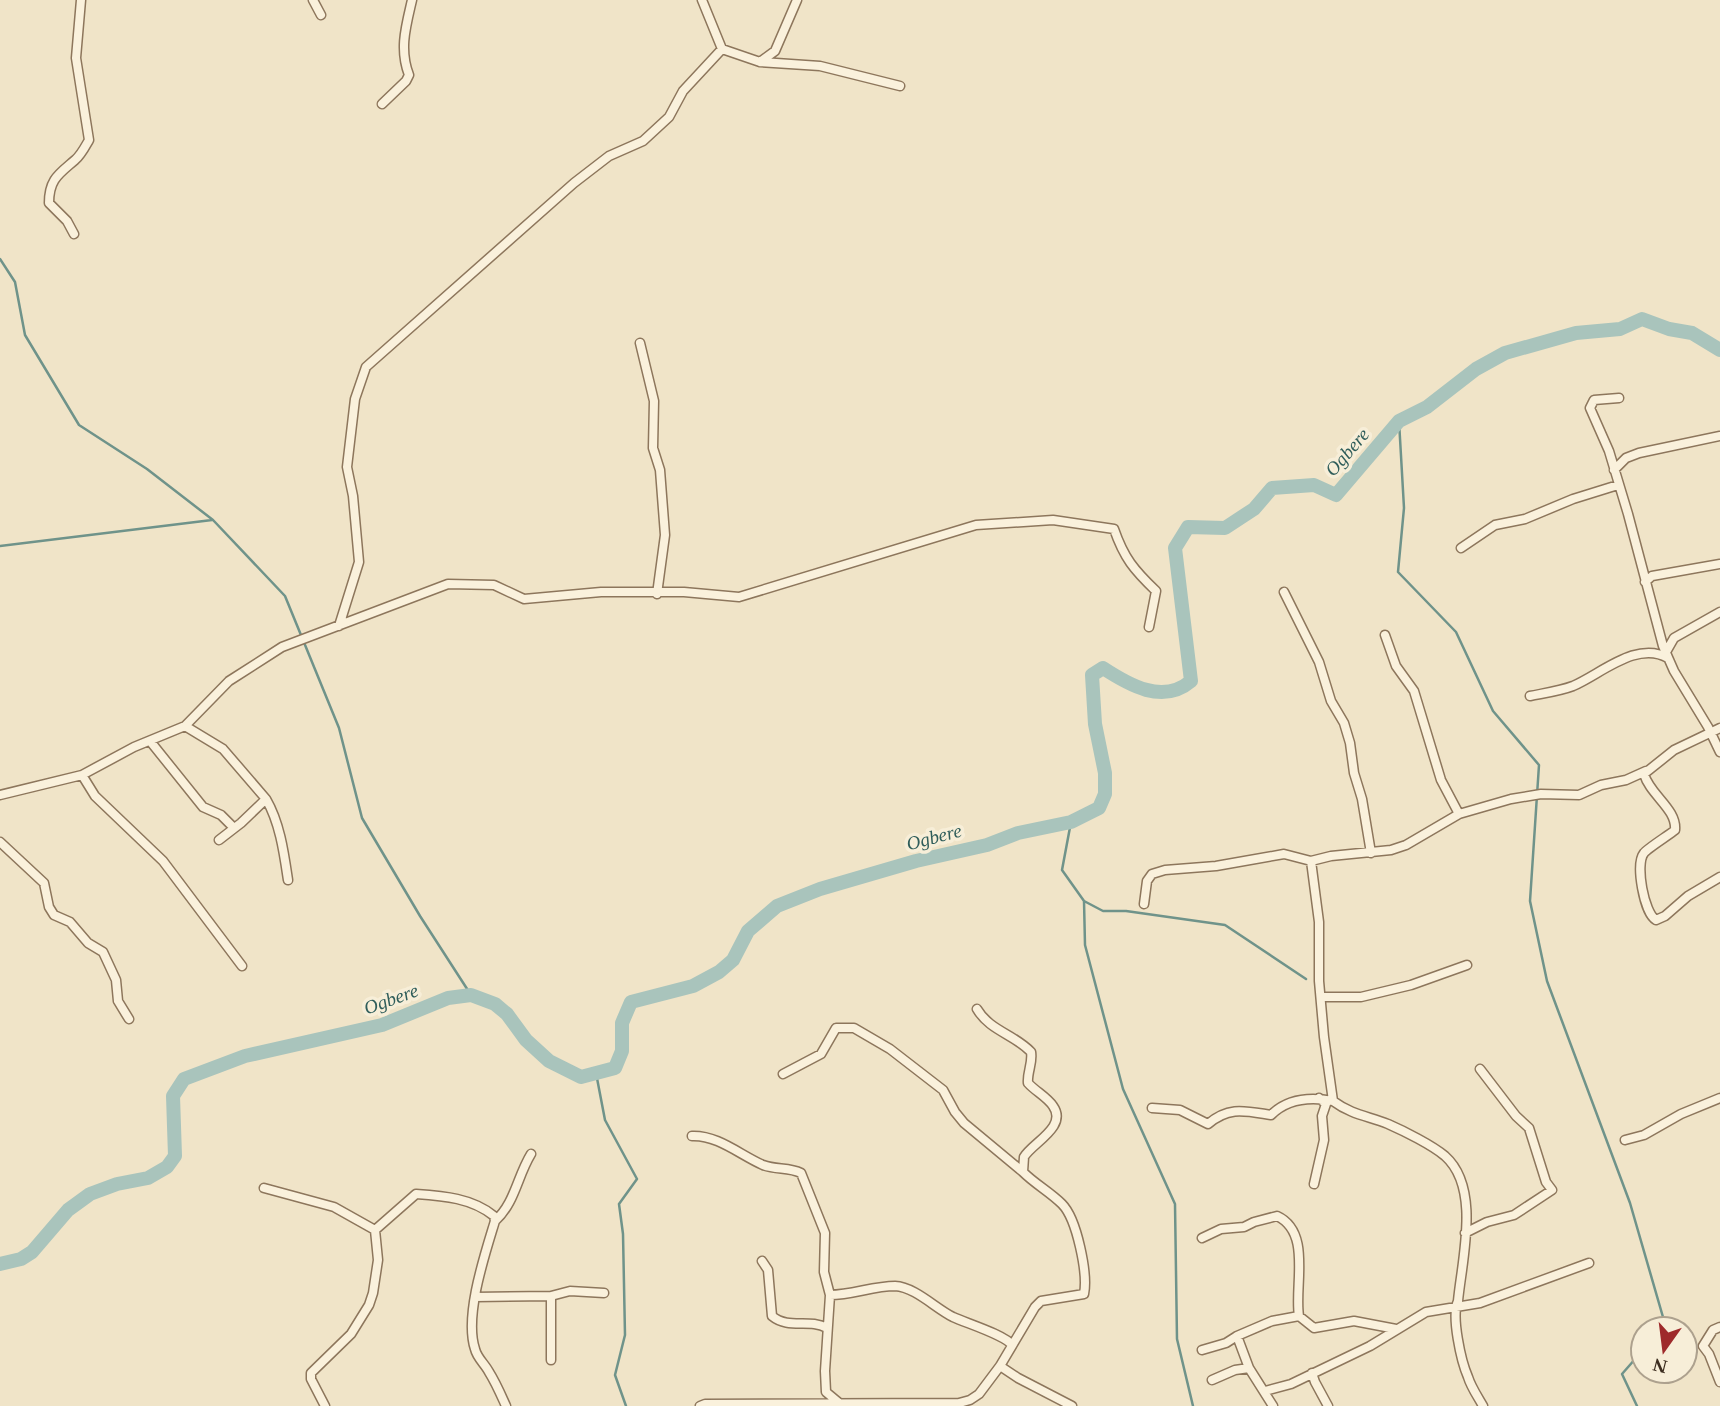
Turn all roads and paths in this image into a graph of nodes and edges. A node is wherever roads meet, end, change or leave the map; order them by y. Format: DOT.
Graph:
graph roads {
  1 [pos="81,0"];
  2 [pos="313,0"];
  3 [pos="412,0"];
  4 [pos="702,0"];
  5 [pos="797,0"];
  6 [pos="321,15"];
  7 [pos="722,49"];
  8 [pos="760,62"];
  9 [pos="900,86"];
  10 [pos="382,104"];
  11 [pos="74,234"];
  12 [pos="640,343"];
  13 [pos="1619,398"];
  14 [pos="1720,436"];
  15 [pos="1614,470"];
  16 [pos="1618,485"];
  17 [pos="1461,548"];
  18 [pos="1720,564"];
  19 [pos="1646,582"];
  20 [pos="1284,592"];
  21 [pos="657,594"];
  22 [pos="1720,612"];
  23 [pos="339,626"];
  24 [pos="1149,627"];
  25 [pos="1385,635"];
  26 [pos="1667,655"];
  27 [pos="1531,696"];
  28 [pos="185,726"];
  29 [pos="1720,728"];
  30 [pos="1710,732"];
  31 [pos="150,741"];
  32 [pos="1720,752"];
  33 [pos="1646,771"];
  34 [pos="82,775"];
  35 [pos="0,795"];
  36 [pos="266,799"];
  37 [pos="1459,814"];
  38 [pos="234,828"];
  39 [pos="219,840"];
  40 [pos="0,842"];
  41 [pos="1371,853"];
  42 [pos="1311,861"];
  43 [pos="1720,877"];
  44 [pos="288,880"];
  45 [pos="1144,904"];
  46 [pos="1467,965"];
  47 [pos="242,966"];
  48 [pos="1321,997"];
  49 [pos="976,1009"];
  50 [pos="129,1018"];
  51 [pos="1480,1069"];
  52 [pos="783,1074"];
  53 [pos="1319,1098"];
  54 [pos="1720,1098"];
  55 [pos="1334,1101"];
  56 [pos="1152,1108"];
  57 [pos="692,1136"];
  58 [pos="1625,1140"];
  59 [pos="531,1154"];
  60 [pos="1023,1172"];
  61 [pos="1314,1184"];
  62 [pos="264,1188"];
  63 [pos="495,1222"];
  64 [pos="375,1230"];
  65 [pos="1465,1233"];
  66 [pos="1202,1238"];
  67 [pos="762,1261"];
  68 [pos="1589,1263"];
  69 [pos="604,1293"];
  70 [pos="830,1295"];
  71 [pos="551,1296"];
  72 [pos="475,1297"];
  73 [pos="1455,1308"];
  74 [pos="1299,1317"];
  75 [pos="1720,1327"];
  76 [pos="827,1328"];
  77 [pos="1396,1329"];
  78 [pos="1237,1336"];
  79 [pos="1012,1345"];
  80 [pos="1202,1350"];
  81 [pos="551,1360"];
  82 [pos="1000,1366"];
  83 [pos="1249,1368"];
  84 [pos="1312,1373"];
  85 [pos="1212,1380"];
  86 [pos="1720,1382"];
  87 [pos="1265,1391"];
  88 [pos="838,1402"];
  89 [pos="878,1404"];
  90 [pos="325,1406"];
  91 [pos="506,1406"];
  92 [pos="700,1406"];
  93 [pos="1072,1406"];
  94 [pos="1273,1406"];
  95 [pos="1328,1406"];
  96 [pos="1483,1406"];
  1 -- 11 [label="street"];
  2 -- 6 [label="street"];
  3 -- 10 [label="street"];
  4 -- 7 [label="street"];
  5 -- 8 [label="street"];
  7 -- 8 [label="street"];
  7 -- 23 [label="street"];
  8 -- 9 [label="street"];
  12 -- 21 [label="street"];
  13 -- 15 [label="street"];
  14 -- 15 [label="street"];
  15 -- 16 [label="street"];
  16 -- 17 [label="street"];
  16 -- 19 [label="street"];
  18 -- 19 [label="street"];
  19 -- 26 [label="street"];
  20 -- 41 [label="street"];
  21 -- 23 [label="street"];
  21 -- 24 [label="street"];
  22 -- 26 [label="street"];
  23 -- 28 [label="street"];
  25 -- 37 [label="street"];
  26 -- 27 [label="street"];
  26 -- 30 [label="street"];
  28 -- 31 [label="street"];
  28 -- 36 [label="street"];
  29 -- 30 [label="street"];
  30 -- 32 [label="street"];
  30 -- 33 [label="street"];
  31 -- 34 [label="street"];
  31 -- 38 [label="street"];
  33 -- 37 [label="street"];
  33 -- 43 [label="street"];
  34 -- 35 [label="street"];
  34 -- 47 [label="street"];
  36 -- 38 [label="street"];
  36 -- 44 [label="street"];
  37 -- 41 [label="street"];
  38 -- 39 [label="street"];
  40 -- 50 [label="street"];
  41 -- 42 [label="street"];
  42 -- 45 [label="street"];
  42 -- 48 [label="street"];
  46 -- 48 [label="street"];
  48 -- 55 [label="street"];
  49 -- 60 [label="street"];
  51 -- 65 [label="street"];
  52 -- 60 [label="street"];
  53 -- 55 [label="street"];
  53 -- 56 [label="street"];
  53 -- 61 [label="street"];
  54 -- 58 [label="street"];
  55 -- 65 [label="street"];
  57 -- 70 [label="street"];
  59 -- 63 [label="street"];
  60 -- 79 [label="street"];
  62 -- 64 [label="street"];
  63 -- 64 [label="street"];
  63 -- 72 [label="street"];
  64 -- 90 [label="street"];
  65 -- 73 [label="street"];
  66 -- 74 [label="street"];
  67 -- 76 [label="street"];
  68 -- 73 [label="street"];
  69 -- 71 [label="street"];
  70 -- 76 [label="street"];
  70 -- 79 [label="street"];
  71 -- 72 [label="street"];
  71 -- 81 [label="street"];
  72 -- 91 [label="street"];
  73 -- 77 [label="street"];
  73 -- 96 [label="street"];
  74 -- 77 [label="street"];
  74 -- 78 [label="street"];
  75 -- 86 [label="street"];
  76 -- 88 [label="street"];
  77 -- 84 [label="street"];
  78 -- 80 [label="street"];
  78 -- 83 [label="street"];
  79 -- 82 [label="street"];
  82 -- 89 [label="street"];
  82 -- 93 [label="street"];
  83 -- 85 [label="street"];
  83 -- 87 [label="street"];
  84 -- 87 [label="street"];
  84 -- 95 [label="street"];
  87 -- 94 [label="street"];
  88 -- 89 [label="street"];
  88 -- 92 [label="street"];
}
